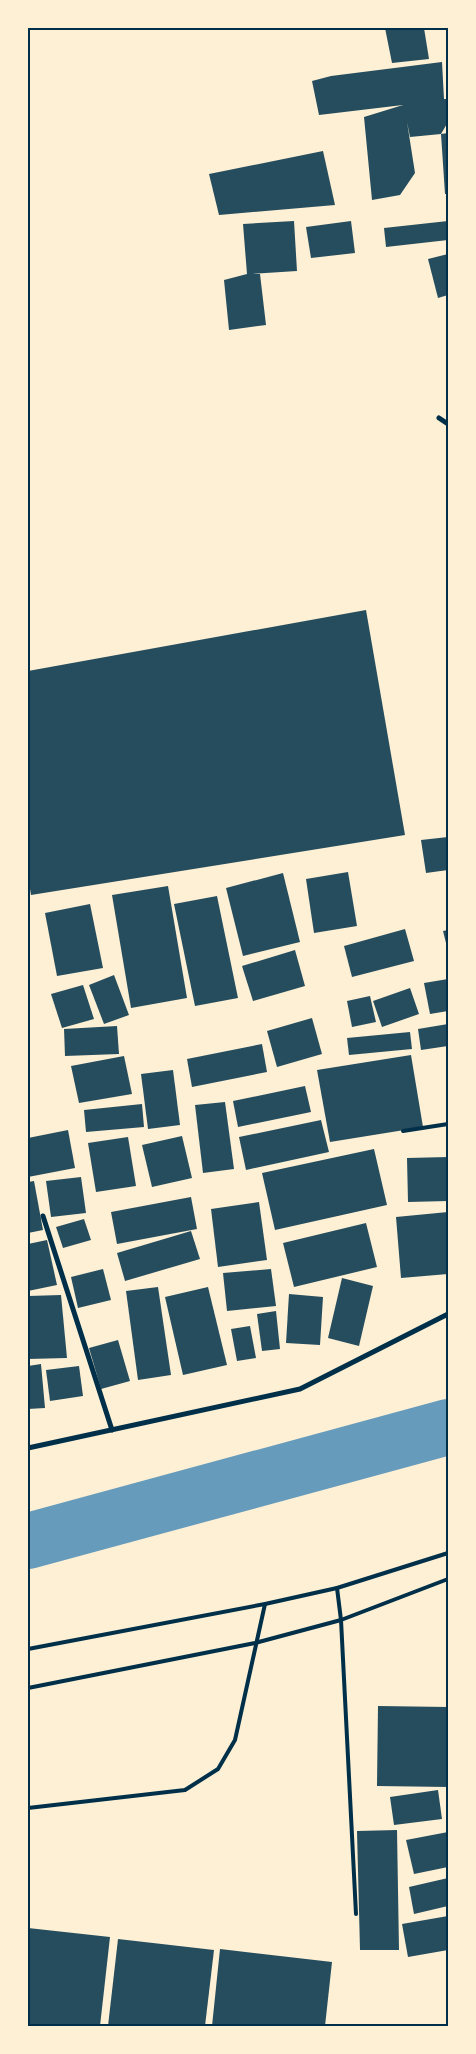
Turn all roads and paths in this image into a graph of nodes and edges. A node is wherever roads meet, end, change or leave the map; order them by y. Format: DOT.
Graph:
graph roads {
  1 [pos="439,418"];
  2 [pos="448,424"];
  3 [pos="448,1124"];
  4 [pos="403,1131"];
  5 [pos="43,1216"];
  6 [pos="448,1314"];
  7 [pos="112,1430"];
  8 [pos="28,1448"];
  9 [pos="448,1553"];
  10 [pos="448,1579"];
  11 [pos="337,1588"];
  12 [pos="264,1604"];
  13 [pos="341,1620"];
  14 [pos="255,1643"];
  15 [pos="28,1649"];
  16 [pos="28,1688"];
  17 [pos="28,1808"];
  18 [pos="356,1914"];
  1 -- 2 [label="street"];
  3 -- 4 [label="lane"];
  5 -- 7 [label="street"];
  6 -- 7 [label="street"];
  7 -- 8 [label="street"];
  9 -- 11 [label="lane"];
  10 -- 13 [label="lane"];
  11 -- 12 [label="lane"];
  11 -- 13 [label="lane"];
  12 -- 14 [label="lane"];
  12 -- 15 [label="lane"];
  13 -- 14 [label="lane"];
  13 -- 18 [label="lane"];
  14 -- 16 [label="lane"];
  14 -- 17 [label="lane"];
}
